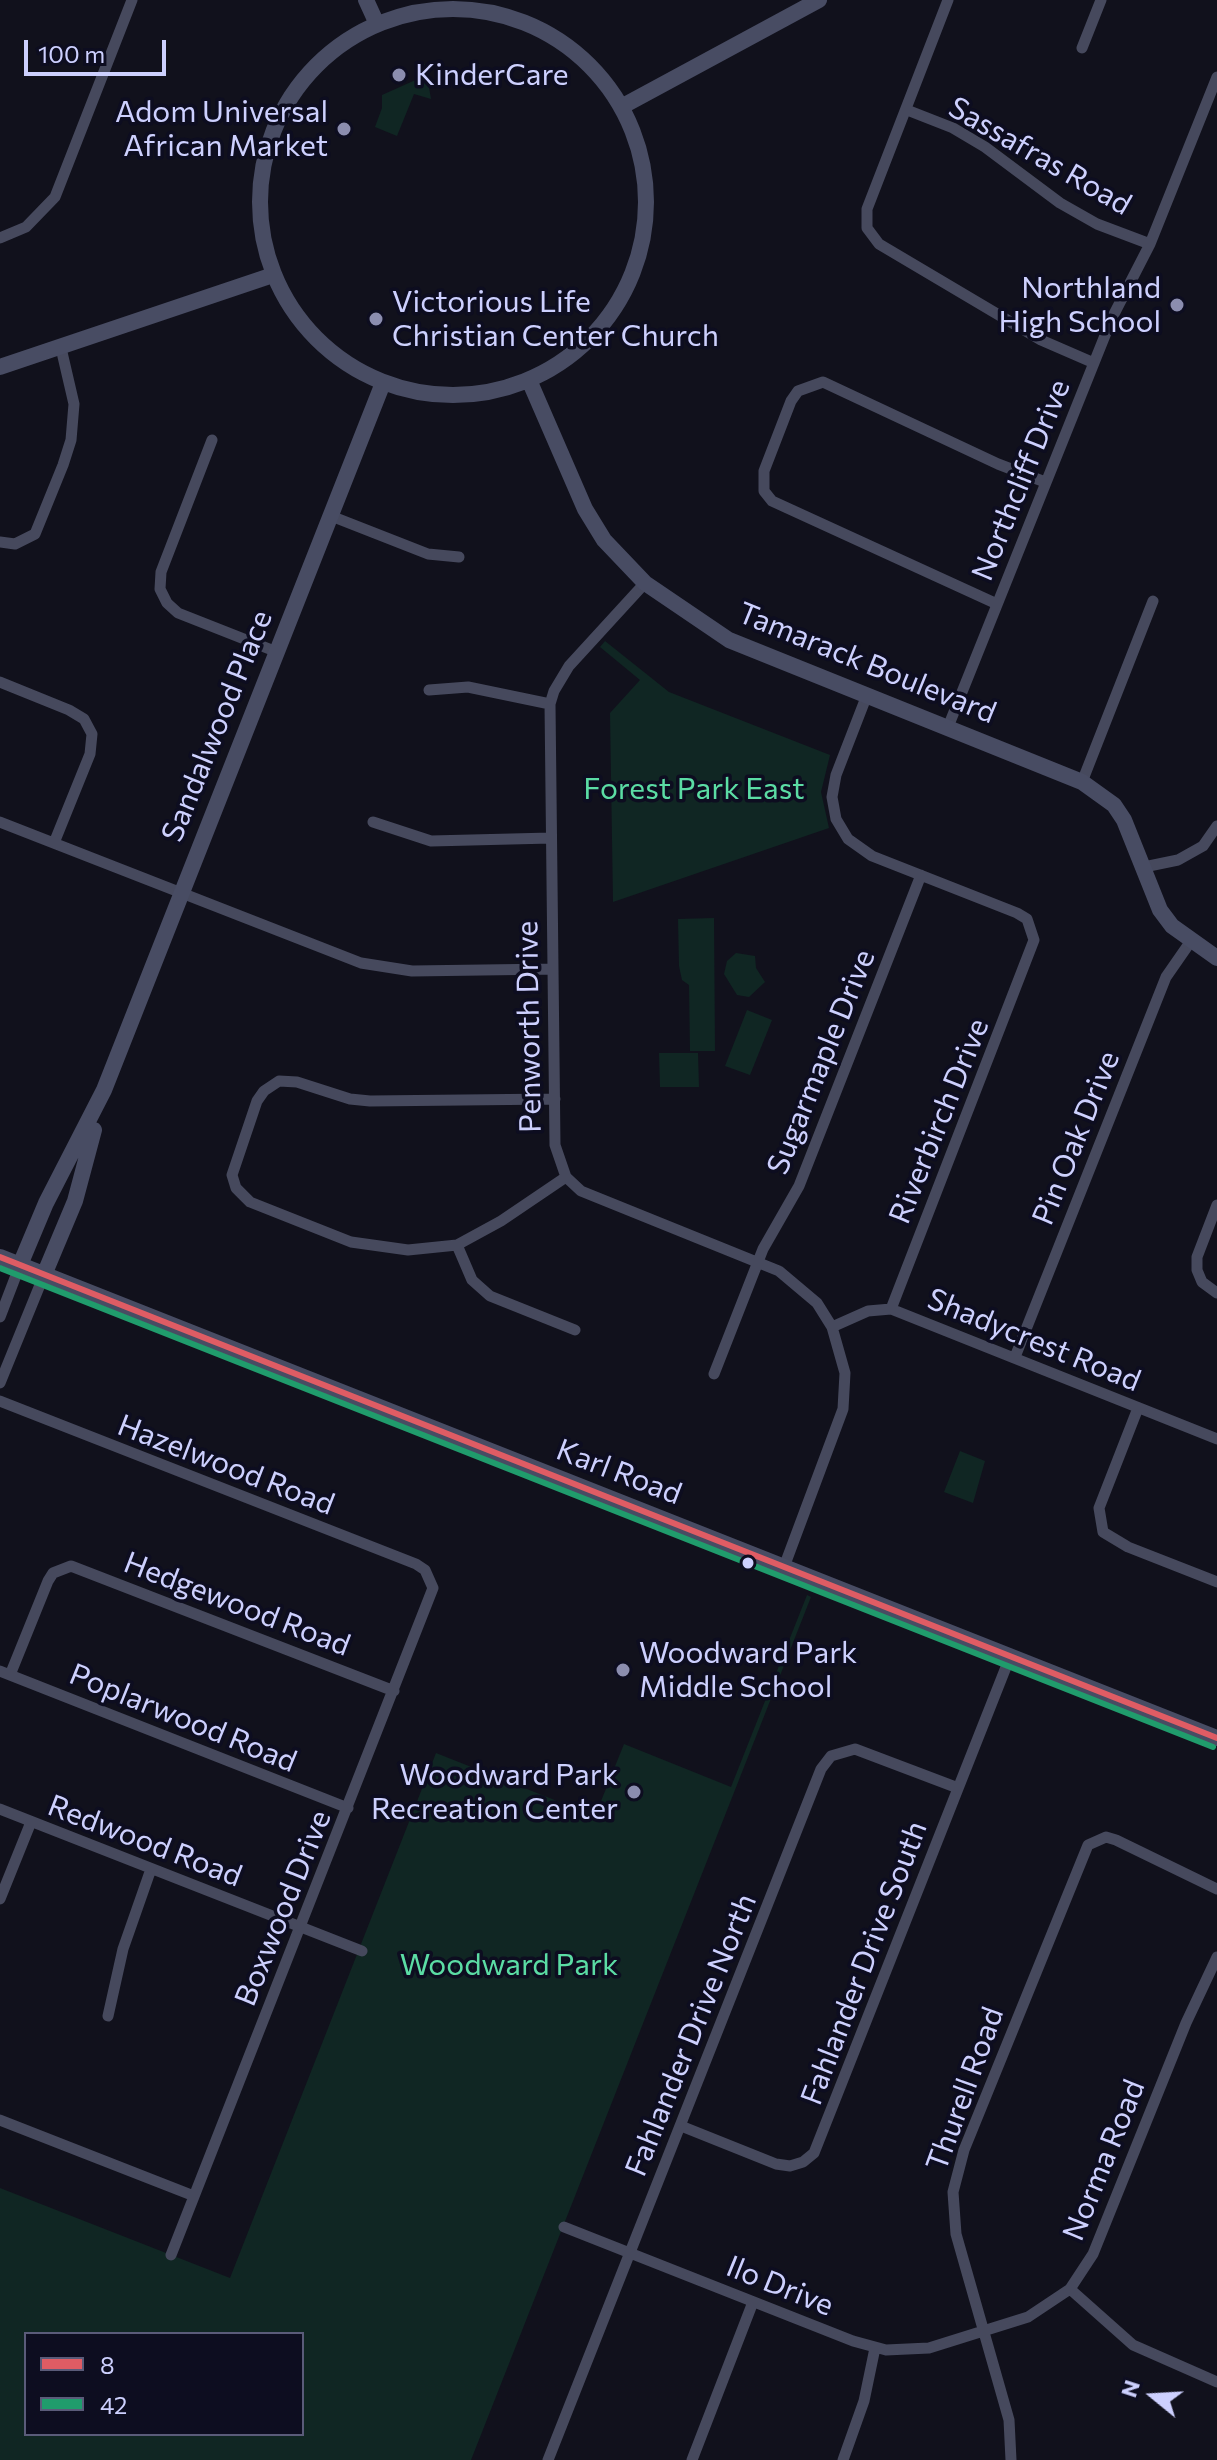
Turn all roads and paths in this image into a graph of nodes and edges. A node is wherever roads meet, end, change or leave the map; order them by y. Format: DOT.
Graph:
graph roads {
  1 [pos="132,0"];
  2 [pos="366,0"];
  3 [pos="819,0"];
  4 [pos="948,0"];
  5 [pos="1101,0"];
  6 [pos="377,24"];
  7 [pos="1082,48"];
  8 [pos="1217,77"];
  9 [pos="621,107"];
  10 [pos="907,110"];
  11 [pos="0,238"];
  12 [pos="1150,244"];
  13 [pos="273,275"];
  14 [pos="61,348"];
  15 [pos="1094,363"];
  16 [pos="0,367"];
  17 [pos="529,380"];
  18 [pos="383,383"];
  19 [pos="212,440"];
  20 [pos="1045,482"];
  21 [pos="331,516"];
  22 [pos="0,542"];
  23 [pos="459,557"];
  24 [pos="645,583"];
  25 [pos="1153,601"];
  26 [pos="997,604"];
  27 [pos="277,652"];
  28 [pos="0,682"];
  29 [pos="429,690"];
  30 [pos="867,695"];
  31 [pos="550,704"];
  32 [pos="948,727"];
  33 [pos="1082,782"];
  34 [pos="0,822"];
  35 [pos="373,822"];
  36 [pos="1217,826"];
  37 [pos="551,838"];
  38 [pos="54,843"];
  39 [pos="1144,867"];
  40 [pos="921,875"];
  41 [pos="182,893"];
  42 [pos="1191,941"];
  43 [pos="1217,958"];
  44 [pos="553,969"];
  45 [pos="104,1090"];
  46 [pos="555,1099"];
  47 [pos="566,1177"];
  48 [pos="1217,1205"];
  49 [pos="457,1245"];
  50 [pos="0,1257"];
  51 [pos="758,1262"];
  52 [pos="20,1265"];
  53 [pos="44,1275"];
  54 [pos="1217,1293"];
  55 [pos="891,1309"];
  56 [pos="0,1317"];
  57 [pos="832,1327"];
  58 [pos="575,1330"];
  59 [pos="1015,1357"];
  60 [pos="714,1374"];
  61 [pos="0,1383"];
  62 [pos="0,1401"];
  63 [pos="1138,1408"];
  64 [pos="1217,1439"];
  65 [pos="784,1567"];
  66 [pos="431,1578"];
  67 [pos="1217,1582"];
  68 [pos="1010,1657"];
  69 [pos="5,1673"];
  70 [pos="394,1691"];
  71 [pos="1217,1738"];
  72 [pos="958,1788"];
  73 [pos="348,1808"];
  74 [pos="0,1809"];
  75 [pos="31,1822"];
  76 [pos="151,1869"];
  77 [pos="1217,1889"];
  78 [pos="0,1899"];
  79 [pos="301,1927"];
  80 [pos="362,1951"];
  81 [pos="1217,1957"];
  82 [pos="108,2016"];
  83 [pos="0,2120"];
  84 [pos="681,2126"];
  85 [pos="194,2196"];
  86 [pos="564,2227"];
  87 [pos="630,2253"];
  88 [pos="171,2255"];
  89 [pos="1070,2289"];
  90 [pos="753,2302"];
  91 [pos="984,2333"];
  92 [pos="875,2348"];
  93 [pos="1217,2382"];
  94 [pos="548,2460"];
  95 [pos="692,2460"];
  96 [pos="843,2460"];
  97 [pos="1011,2460"];
  1 -- 11 [label="street"];
  2 -- 6 [label="street"];
  3 -- 9 [label="street"];
  4 -- 10 [label="street"];
  5 -- 7 [label="street"];
  6 -- 9 [label="street"];
  6 -- 13 [label="street"];
  8 -- 12 [label="street, Northcliff Drive"];
  9 -- 17 [label="street"];
  10 -- 12 [label="street, Sassafras Road"];
  10 -- 15 [label="street"];
  12 -- 15 [label="street, Northcliff Drive"];
  13 -- 14 [label="street"];
  13 -- 18 [label="street"];
  14 -- 16 [label="street"];
  14 -- 22 [label="street"];
  15 -- 20 [label="street, Northcliff Drive"];
  17 -- 18 [label="street"];
  17 -- 24 [label="street, Tamarack Boulevard"];
  18 -- 21 [label="street, Sandalwood Place"];
  19 -- 27 [label="street"];
  20 -- 26 [label="street, Northcliff Drive"];
  20 -- 26 [label="street"];
  21 -- 23 [label="street"];
  21 -- 27 [label="street, Sandalwood Place"];
  24 -- 30 [label="street, Tamarack Boulevard"];
  24 -- 31 [label="street, Penworth Drive"];
  25 -- 33 [label="street"];
  26 -- 32 [label="street, Northcliff Drive"];
  27 -- 41 [label="street, Sandalwood Place"];
  28 -- 38 [label="street"];
  29 -- 31 [label="street"];
  30 -- 32 [label="street, Tamarack Boulevard"];
  30 -- 40 [label="street"];
  31 -- 37 [label="street, Penworth Drive"];
  32 -- 33 [label="street, Tamarack Boulevard"];
  33 -- 39 [label="street, Tamarack Boulevard"];
  34 -- 38 [label="street"];
  35 -- 37 [label="street"];
  36 -- 39 [label="street"];
  37 -- 44 [label="street, Penworth Drive"];
  38 -- 41 [label="street"];
  39 -- 42 [label="street, Tamarack Boulevard"];
  40 -- 51 [label="street, Sugarmaple Drive"];
  40 -- 55 [label="street, Riverbirch Drive"];
  41 -- 44 [label="street"];
  41 -- 45 [label="street, Sandalwood Place"];
  42 -- 43 [label="street, Tamarack Boulevard"];
  42 -- 59 [label="street, Pin Oak Drive"];
  44 -- 46 [label="street, Penworth Drive"];
  45 -- 52 [label="street, Sandalwood Place"];
  45 -- 53 [label="street, Sandalwood Place"];
  46 -- 47 [label="street, Penworth Drive"];
  46 -- 49 [label="street"];
  47 -- 49 [label="street"];
  47 -- 51 [label="street"];
  48 -- 54 [label="street"];
  49 -- 58 [label="street"];
  50 -- 52 [label="street, Karl Road"];
  51 -- 57 [label="street"];
  51 -- 60 [label="street, Sugarmaple Drive"];
  52 -- 53 [label="street, Karl Road"];
  52 -- 56 [label="street, Sandalwood Place"];
  53 -- 61 [label="street, Sandalwood Place"];
  53 -- 65 [label="street, Karl Road"];
  55 -- 57 [label="street, Shadycrest Road"];
  55 -- 59 [label="street, Shadycrest Road"];
  57 -- 65 [label="street"];
  59 -- 63 [label="street, Shadycrest Road"];
  62 -- 66 [label="street, Hazelwood Road"];
  63 -- 64 [label="street, Shadycrest Road"];
  63 -- 67 [label="street"];
  65 -- 68 [label="street, Karl Road"];
  66 -- 70 [label="street, Boxwood Drive"];
  68 -- 71 [label="street, Karl Road"];
  68 -- 72 [label="street, Fahlander Drive South"];
  69 -- 70 [label="street, Hedgewood Road"];
  69 -- 73 [label="street, Poplarwood Road"];
  70 -- 73 [label="street, Boxwood Drive"];
  72 -- 84 [label="street, Fahlander Drive North"];
  72 -- 84 [label="street, Fahlander Drive South"];
  73 -- 79 [label="street, Boxwood Drive"];
  74 -- 75 [label="street, Redwood Road"];
  75 -- 76 [label="street, Redwood Road"];
  75 -- 78 [label="street"];
  76 -- 79 [label="street, Redwood Road"];
  76 -- 82 [label="street"];
  77 -- 91 [label="street, Thurell Road"];
  79 -- 80 [label="street, Redwood Road"];
  79 -- 85 [label="street, Boxwood Drive"];
  81 -- 89 [label="street, Norma Road"];
  83 -- 85 [label="street"];
  84 -- 87 [label="street, Fahlander Drive North"];
  85 -- 88 [label="street, Boxwood Drive"];
  86 -- 87 [label="street, Ilo Drive"];
  87 -- 90 [label="street, Ilo Drive"];
  87 -- 94 [label="street, Fahlander Drive North"];
  89 -- 91 [label="street, Norma Road"];
  89 -- 93 [label="street"];
  90 -- 92 [label="street, Ilo Drive"];
  90 -- 95 [label="street"];
  91 -- 92 [label="street, Ilo Drive"];
  91 -- 97 [label="street, Thurell Road"];
  92 -- 96 [label="street"];
}
